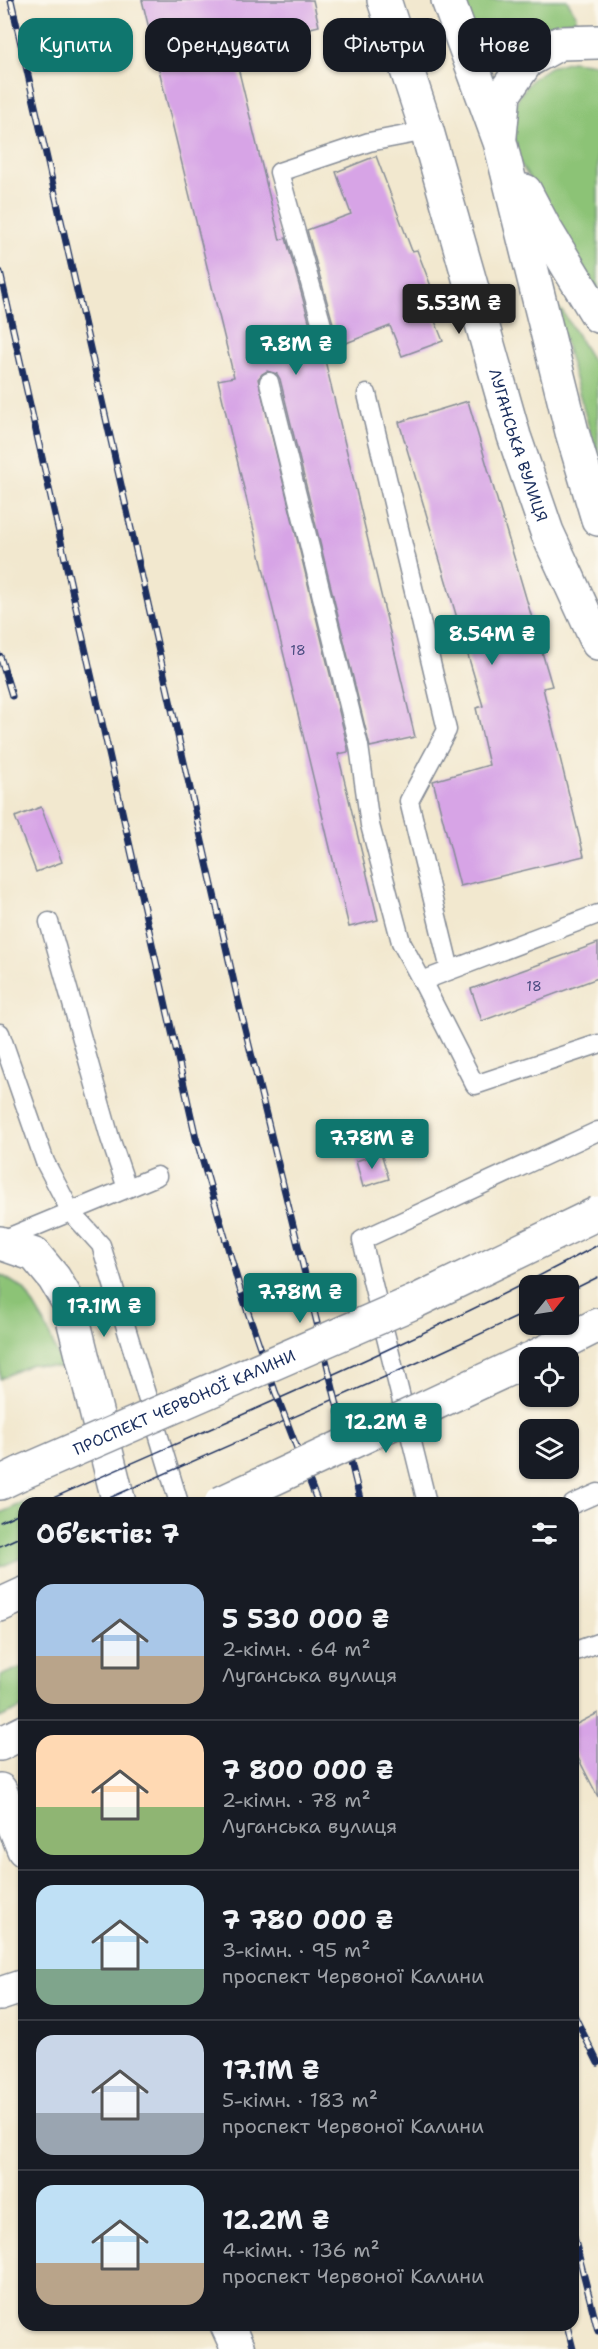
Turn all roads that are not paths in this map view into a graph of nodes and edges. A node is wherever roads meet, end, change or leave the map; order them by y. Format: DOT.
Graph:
graph roads {
  1 [pos="384,0"];
  2 [pos="448,0"];
  3 [pos="598,42"];
  4 [pos="427,131"];
  5 [pos="500,142"];
  6 [pos="598,316"];
  7 [pos="325,336"];
  8 [pos="269,382"];
  9 [pos="367,394"];
  10 [pos="598,519"];
  11 [pos="598,644"];
  12 [pos="598,914"];
  13 [pos="49,922"];
  14 [pos="450,970"];
  15 [pos="422,981"];
  16 [pos="0,1033"];
  17 [pos="598,1044"];
  18 [pos="598,1131"];
  19 [pos="157,1176"];
  20 [pos="127,1188"];
  21 [pos="71,1212"];
  22 [pos="598,1213"];
  23 [pos="0,1242"];
  24 [pos="598,1325"];
  25 [pos="553,1347"];
  26 [pos="519,1364"];
  27 [pos="10,1478"];
  28 [pos="598,1493"];
  29 [pos="118,1497"];
  30 [pos="177,1497"];
  31 [pos="234,1497"];
  32 [pos="426,1497"];
  33 [pos="579,1501"];
  34 [pos="18,1597"];
  35 [pos="0,1605"];
  36 [pos="598,1643"];
  37 [pos="579,1650"];
  38 [pos="18,1735"];
  39 [pos="0,1744"];
  40 [pos="0,1790"];
  41 [pos="18,1835"];
  42 [pos="18,1988"];
  43 [pos="0,1994"];
  44 [pos="230,2331"];
  45 [pos="238,2349"];
  1 -- 4 [label="main road, ЛУГАНСЬКА ВУЛИЦЯ"];
  2 -- 5 [label="main road"];
  3 -- 5 [label="main road"];
  4 -- 7 [label="lane"];
  4 -- 11 [label="main road, ЛУГАНСЬКА ВУЛИЦЯ"];
  5 -- 6 [label="main road"];
  5 -- 10 [label="main road"];
  8 -- 15 [label="lane"];
  9 -- 14 [label="lane"];
  12 -- 14 [label="lane"];
  13 -- 20 [label="lane"];
  14 -- 15 [label="lane"];
  15 -- 17 [label="lane"];
  16 -- 21 [label="lane"];
  18 -- 32 [label="lane"];
  19 -- 20 [label="lane"];
  20 -- 21 [label="lane"];
  21 -- 23 [label="lane"];
  21 -- 30 [label="lane"];
  22 -- 27 [label="main road, ПРОСПЕКТ ЧЕРВОНОЇ КАЛИНИ, bridge"];
  23 -- 29 [label="main road"];
  24 -- 25 [label="main road"];
  26 -- 31 [label="main road, bridge"];
  28 -- 33 [label="lane"];
  34 -- 35 [label="main road"];
  36 -- 37 [label="lane"];
  38 -- 39 [label="main road"];
  40 -- 41 [label="main road"];
  42 -- 43 [label="main road"];
  44 -- 45 [label="main road"];
}
